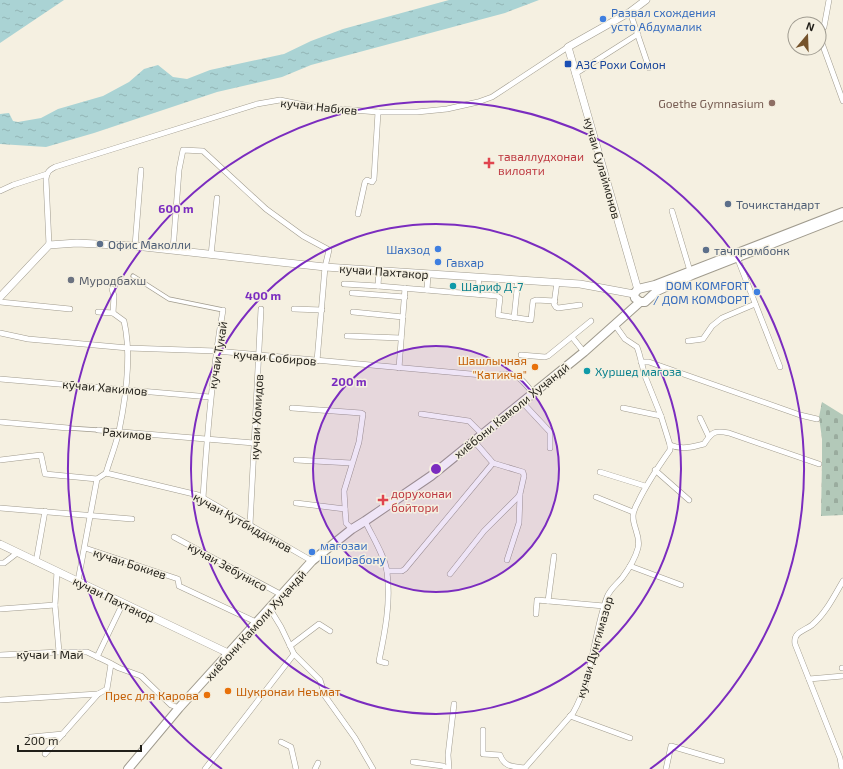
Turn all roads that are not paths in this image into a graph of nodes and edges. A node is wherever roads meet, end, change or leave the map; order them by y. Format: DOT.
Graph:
graph roads {
  1 [pos="646,0"];
  2 [pos="829,0"];
  3 [pos="630,12"];
  4 [pos="826,16"];
  5 [pos="638,34"];
  6 [pos="568,47"];
  7 [pos="827,56"];
  8 [pos="649,68"];
  9 [pos="576,74"];
  10 [pos="843,101"];
  11 [pos="378,112"];
  12 [pos="141,170"];
  13 [pos="47,174"];
  14 [pos="0,191"];
  15 [pos="217,198"];
  16 [pos="672,211"];
  17 [pos="843,212"];
  18 [pos="358,214"];
  19 [pos="843,216"];
  20 [pos="49,245"];
  21 [pos="135,246"];
  22 [pos="173,250"];
  23 [pos="211,255"];
  24 [pos="738,257"];
  25 [pos="325,267"];
  26 [pos="379,270"];
  27 [pos="691,273"];
  28 [pos="428,274"];
  29 [pos="133,276"];
  30 [pos="479,277"];
  31 [pos="518,280"];
  32 [pos="557,282"];
  33 [pos="344,284"];
  34 [pos="378,286"];
  35 [pos="405,288"];
  36 [pos="112,289"];
  37 [pos="427,290"];
  38 [pos="352,292"];
  39 [pos="478,294"];
  40 [pos="639,295"];
  41 [pos="0,297"];
  42 [pos="405,297"];
  43 [pos="555,301"];
  44 [pos="0,302"];
  45 [pos="755,304"];
  46 [pos="580,305"];
  47 [pos="70,309"];
  48 [pos="294,309"];
  49 [pos="224,310"];
  50 [pos="261,310"];
  51 [pos="322,310"];
  52 [pos="98,312"];
  53 [pos="353,312"];
  54 [pos="113,313"];
  55 [pos="403,317"];
  56 [pos="514,318"];
  57 [pos="591,321"];
  58 [pos="615,325"];
  59 [pos="0,333"];
  60 [pos="347,336"];
  61 [pos="572,337"];
  62 [pos="401,338"];
  63 [pos="688,341"];
  64 [pos="128,348"];
  65 [pos="216,351"];
  66 [pos="584,352"];
  67 [pos="521,355"];
  68 [pos="259,356"];
  69 [pos="317,361"];
  70 [pos="641,362"];
  71 [pos="780,366"];
  72 [pos="399,368"];
  73 [pos="0,379"];
  74 [pos="126,389"];
  75 [pos="533,392"];
  76 [pos="210,397"];
  77 [pos="522,402"];
  78 [pos="292,408"];
  79 [pos="623,408"];
  80 [pos="421,414"];
  81 [pos="662,416"];
  82 [pos="700,418"];
  83 [pos="817,419"];
  84 [pos="0,422"];
  85 [pos="68,428"];
  86 [pos="98,430"];
  87 [pos="118,432"];
  88 [pos="482,434"];
  89 [pos="709,437"];
  90 [pos="207,440"];
  91 [pos="474,441"];
  92 [pos="254,443"];
  93 [pos="670,445"];
  94 [pos="550,448"];
  95 [pos="0,460"];
  96 [pos="296,460"];
  97 [pos="352,463"];
  98 [pos="493,463"];
  99 [pos="820,464"];
  100 [pos="655,470"];
  101 [pos="600,472"];
  102 [pos="106,473"];
  103 [pos="98,479"];
  104 [pos="645,486"];
  105 [pos="520,494"];
  106 [pos="596,497"];
  107 [pos="203,498"];
  108 [pos="689,500"];
  109 [pos="296,503"];
  110 [pos="0,508"];
  111 [pos="345,509"];
  112 [pos="45,511"];
  113 [pos="633,512"];
  114 [pos="90,517"];
  115 [pos="132,519"];
  116 [pos="365,521"];
  117 [pos="250,525"];
  118 [pos="352,529"];
  119 [pos="174,536"];
  120 [pos="0,544"];
  121 [pos="85,548"];
  122 [pos="17,553"];
  123 [pos="554,556"];
  124 [pos="507,560"];
  125 [pos="312,561"];
  126 [pos="36,562"];
  127 [pos="0,563"];
  128 [pos="630,566"];
  129 [pos="57,571"];
  130 [pos="387,571"];
  131 [pos="450,574"];
  132 [pos="78,581"];
  133 [pos="843,581"];
  134 [pos="681,586"];
  135 [pos="282,595"];
  136 [pos="548,601"];
  137 [pos="123,603"];
  138 [pos="55,605"];
  139 [pos="604,606"];
  140 [pos="0,609"];
  141 [pos="270,609"];
  142 [pos="536,614"];
  143 [pos="256,622"];
  144 [pos="330,631"];
  145 [pos="290,646"];
  146 [pos="59,652"];
  147 [pos="228,654"];
  148 [pos="294,654"];
  149 [pos="0,655"];
  150 [pos="97,657"];
  151 [pos="386,663"];
  152 [pos="111,664"];
  153 [pos="843,676"];
  154 [pos="809,679"];
  155 [pos="98,694"];
  156 [pos="0,700"];
  157 [pos="454,704"];
  158 [pos="179,708"];
  159 [pos="570,716"];
  160 [pos="482,730"];
  161 [pos="63,734"];
  162 [pos="31,737"];
  163 [pos="630,738"];
  164 [pos="281,742"];
  165 [pos="45,754"];
  166 [pos="722,761"];
  167 [pos="413,762"];
  168 [pos="318,763"];
  169 [pos="525,768"];
  170 [pos="128,769"];
  171 [pos="205,769"];
  172 [pos="296,769"];
  173 [pos="315,769"];
  174 [pos="374,769"];
  175 [pos="448,769"];
  176 [pos="666,769"];
  177 [pos="842,769"];
  1 -- 3 [label="main road, кучаи Набиев"];
  2 -- 4 [label="street"];
  3 -- 5 [label="street"];
  3 -- 6 [label="main road, кучаи Набиев"];
  5 -- 8 [label="street"];
  5 -- 9 [label="street"];
  6 -- 9 [label="main road, кучаи Сулаймонов"];
  6 -- 11 [label="street, кучаи Набиев"];
  7 -- 10 [label="street"];
  9 -- 40 [label="main road, кучаи Сулаймонов"];
  11 -- 13 [label="street, кучаи Набиев"];
  11 -- 18 [label="street"];
  12 -- 21 [label="street"];
  13 -- 14 [label="street, кучаи Набиев"];
  13 -- 20 [label="street"];
  15 -- 23 [label="street"];
  16 -- 27 [label="street"];
  17 -- 27 [label="main road, хиёбони Камоли Хуҷандӣ"];
  19 -- 24 [label="main road"];
  20 -- 21 [label="main road, кучаи Пахтакор"];
  20 -- 41 [label="main road"];
  21 -- 22 [label="main road, кучаи Пахтакор"];
  22 -- 23 [label="main road, кучаи Пахтакор"];
  22 -- 25 [label="street"];
  23 -- 25 [label="main road, кучаи Пахтакор"];
  24 -- 27 [label="main road"];
  24 -- 45 [label="street"];
  25 -- 26 [label="main road, кучаи Пахтакор"];
  25 -- 51 [label="street"];
  26 -- 28 [label="main road, кучаи Пахтакор"];
  26 -- 34 [label="street"];
  27 -- 40 [label="main road, хиёбони Камоли Хуҷандӣ"];
  27 -- 40 [label="main road"];
  28 -- 30 [label="main road, кучаи Пахтакор"];
  28 -- 37 [label="street"];
  29 -- 49 [label="street, кучаи Тукай"];
  30 -- 31 [label="main road, кучаи Пахтакор"];
  30 -- 39 [label="street"];
  31 -- 32 [label="main road, кучаи Пахтакор"];
  31 -- 56 [label="street"];
  32 -- 40 [label="main road, кучаи Пахтакор"];
  32 -- 43 [label="street"];
  33 -- 34 [label="street, кучаи Пахтакор"];
  34 -- 35 [label="street, кучаи Пахтакор"];
  35 -- 37 [label="street, кучаи Пахтакор"];
  35 -- 42 [label="street"];
  36 -- 54 [label="street"];
  37 -- 39 [label="street, кучаи Пахтакор"];
  38 -- 42 [label="street"];
  39 -- 56 [label="street, кучаи Пахтакор"];
  40 -- 58 [label="main road, хиёбони Камоли Хуҷандӣ"];
  42 -- 55 [label="street"];
  43 -- 46 [label="street, кучаи Пахтакор"];
  43 -- 56 [label="street, кучаи Пахтакор"];
  44 -- 47 [label="street"];
  45 -- 63 [label="street"];
  45 -- 71 [label="street"];
  48 -- 51 [label="street"];
  49 -- 65 [label="street, кучаи Тукай"];
  50 -- 68 [label="street, кучаи Хомидов"];
  51 -- 69 [label="street"];
  52 -- 54 [label="street"];
  53 -- 55 [label="street"];
  54 -- 64 [label="street"];
  55 -- 62 [label="street"];
  57 -- 61 [label="street"];
  58 -- 66 [label="main road, хиёбони Камоли Хуҷандӣ"];
  58 -- 70 [label="street"];
  59 -- 64 [label="street, кучаи Собиров"];
  60 -- 62 [label="street"];
  61 -- 66 [label="street"];
  61 -- 67 [label="street"];
  62 -- 72 [label="street"];
  64 -- 65 [label="street, кучаи Собиров"];
  64 -- 74 [label="street"];
  65 -- 68 [label="street, кучаи Собиров"];
  65 -- 76 [label="street, кучаи Тукай"];
  66 -- 75 [label="main road, хиёбони Камоли Хуҷандӣ"];
  68 -- 69 [label="street, кучаи Собиров"];
  68 -- 92 [label="street, кучаи Хомидов"];
  69 -- 72 [label="street, кучаи Собиров"];
  70 -- 81 [label="street"];
  70 -- 83 [label="street"];
  72 -- 75 [label="street, кучаи Собиров"];
  73 -- 74 [label="street, кӯчаи Хакимов"];
  74 -- 76 [label="street, кӯчаи Хакимов"];
  74 -- 87 [label="street"];
  75 -- 77 [label="main road, хиёбони Камоли Хуҷандӣ"];
  76 -- 90 [label="street, кучаи Тукай"];
  77 -- 88 [label="main road, хиёбони Камоли Хуҷандӣ"];
  77 -- 94 [label="street"];
  78 -- 97 [label="street"];
  79 -- 81 [label="street"];
  80 -- 88 [label="street"];
  81 -- 93 [label="street"];
  82 -- 89 [label="street"];
  84 -- 85 [label="street, Рахимов"];
  85 -- 86 [label="street, Рахимов"];
  86 -- 87 [label="street, Рахимов"];
  87 -- 90 [label="street, Рахимов"];
  87 -- 102 [label="street"];
  88 -- 91 [label="main road, хиёбони Камоли Хуҷандӣ"];
  89 -- 93 [label="street"];
  89 -- 99 [label="street"];
  90 -- 92 [label="street, Рахимов"];
  90 -- 107 [label="street, кучаи Тукай"];
  91 -- 98 [label="street"];
  91 -- 116 [label="main road, хиёбони Камоли Хуҷандӣ"];
  92 -- 117 [label="street, кучаи Хомидов"];
  93 -- 100 [label="street"];
  95 -- 103 [label="street"];
  96 -- 97 [label="street"];
  97 -- 111 [label="street"];
  98 -- 105 [label="street"];
  98 -- 130 [label="street"];
  100 -- 104 [label="street"];
  100 -- 108 [label="street"];
  101 -- 104 [label="street"];
  102 -- 103 [label="street"];
  102 -- 107 [label="street, кучаи Кутбиддинов"];
  103 -- 114 [label="street"];
  104 -- 113 [label="street"];
  105 -- 124 [label="street"];
  105 -- 131 [label="street"];
  106 -- 113 [label="street"];
  107 -- 117 [label="street, кучаи Кутбиддинов"];
  109 -- 111 [label="street"];
  110 -- 112 [label="street"];
  111 -- 118 [label="street"];
  112 -- 114 [label="street"];
  112 -- 126 [label="street"];
  113 -- 128 [label="street, кучаи Дунгимазор"];
  114 -- 115 [label="street"];
  114 -- 121 [label="street"];
  116 -- 118 [label="main road, хиёбони Камоли Хуҷандӣ"];
  116 -- 130 [label="street"];
  117 -- 125 [label="street, кучаи Кутбиддинов"];
  118 -- 125 [label="main road, хиёбони Камоли Хуҷандӣ"];
  119 -- 135 [label="street, кучаи Зебунисо"];
  120 -- 122 [label="main road, кучаи Пахтакор"];
  121 -- 132 [label="street"];
  121 -- 143 [label="street, кучаи Бокиев"];
  122 -- 126 [label="main road, кучаи Пахтакор"];
  122 -- 127 [label="street"];
  123 -- 136 [label="street"];
  125 -- 135 [label="main road, хиёбони Камоли Хуҷандӣ"];
  126 -- 129 [label="main road, кучаи Пахтакор"];
  128 -- 134 [label="street"];
  128 -- 139 [label="street, кучаи Дунгимазор"];
  129 -- 132 [label="main road, кучаи Пахтакор"];
  129 -- 138 [label="street"];
  130 -- 151 [label="street"];
  132 -- 137 [label="main road, кучаи Пахтакор"];
  133 -- 154 [label="street"];
  135 -- 141 [label="main road, хиёбони Камоли Хуҷандӣ"];
  136 -- 139 [label="street"];
  136 -- 142 [label="street"];
  137 -- 147 [label="main road, кучаи Пахтакор"];
  137 -- 150 [label="street"];
  138 -- 140 [label="street"];
  138 -- 146 [label="street"];
  139 -- 159 [label="street, кучаи Дунгимазор"];
  141 -- 143 [label="main road, хиёбони Камоли Хуҷандӣ"];
  141 -- 145 [label="street"];
  143 -- 147 [label="main road, хиёбони Камоли Хуҷандӣ"];
  144 -- 145 [label="street"];
  145 -- 148 [label="street"];
  146 -- 149 [label="street, кӯчаи 1 Май"];
  146 -- 150 [label="street, кӯчаи 1 Май"];
  147 -- 158 [label="main road, хиёбони Камоли Хуҷандӣ"];
  148 -- 171 [label="street"];
  148 -- 174 [label="street"];
  150 -- 152 [label="street, кӯчаи 1 Май"];
  152 -- 155 [label="street"];
  152 -- 158 [label="street, кӯчаи 1 Май"];
  153 -- 154 [label="street"];
  154 -- 177 [label="street"];
  155 -- 156 [label="street"];
  155 -- 161 [label="street"];
  157 -- 175 [label="street"];
  158 -- 170 [label="main road, хиёбони Камоли Хуҷандӣ"];
  159 -- 163 [label="street"];
  159 -- 169 [label="street, кучаи Дунгимазор"];
  160 -- 169 [label="street"];
  161 -- 162 [label="street"];
  161 -- 165 [label="street"];
  164 -- 172 [label="street"];
  166 -- 176 [label="street"];
  167 -- 175 [label="street"];
  168 -- 173 [label="street"];
}
